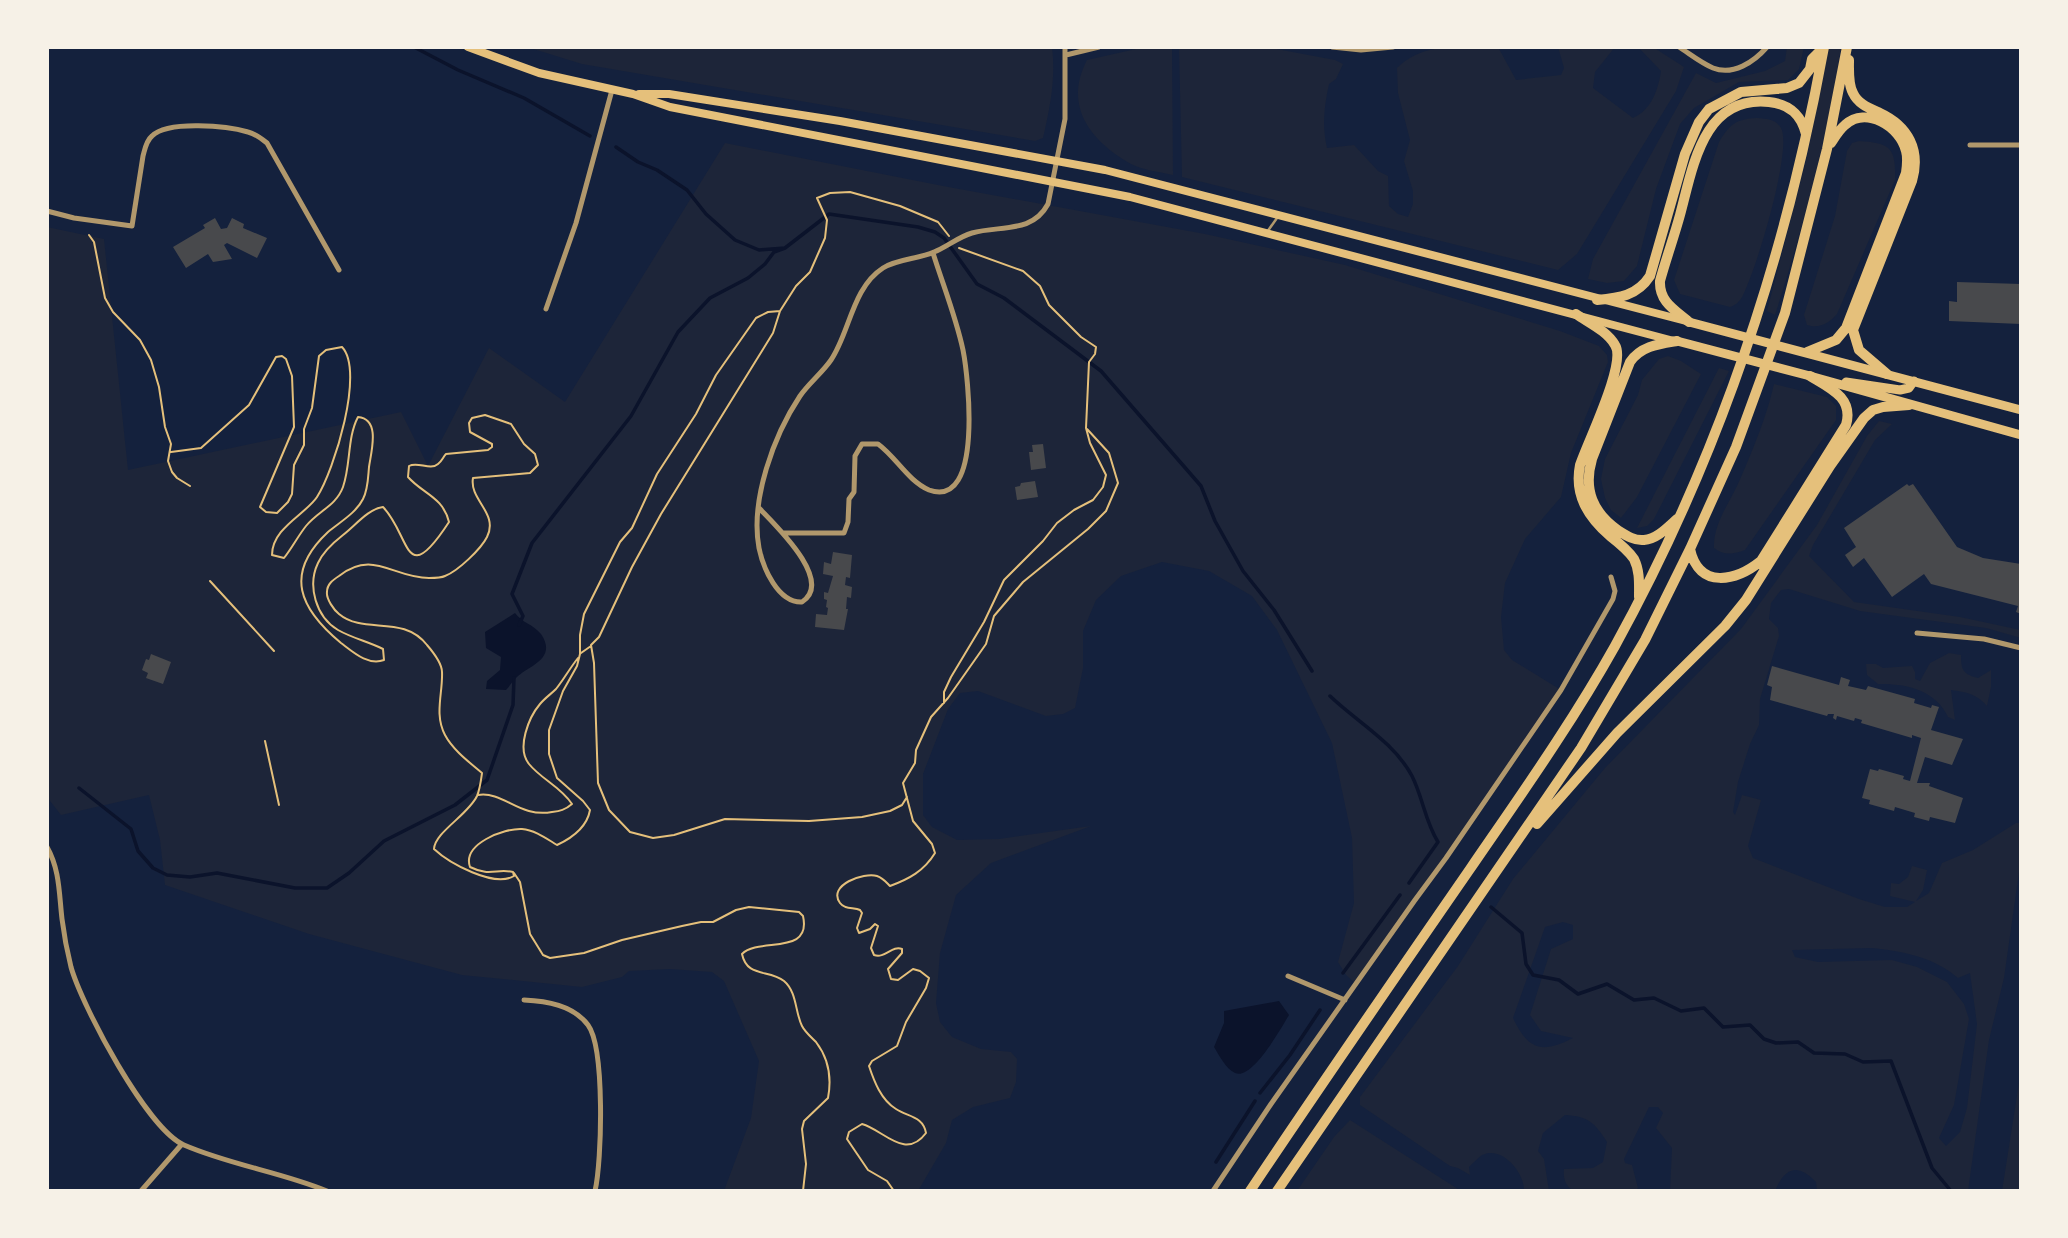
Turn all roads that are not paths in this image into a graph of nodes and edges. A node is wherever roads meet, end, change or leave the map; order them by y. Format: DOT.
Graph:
graph roads {
  1 [pos="468,47"];
  2 [pos="1065,47"];
  3 [pos="1099,47"];
  4 [pos="1332,47"];
  5 [pos="1393,47"];
  6 [pos="1679,47"];
  7 [pos="1767,47"];
  8 [pos="1824,47"];
  9 [pos="1848,47"];
  10 [pos="1066,55"];
  11 [pos="612,90"];
  12 [pos="633,94"];
  13 [pos="1806,135"];
  14 [pos="1970,145"];
  15 [pos="2021,145"];
  16 [pos="1827,149"];
  17 [pos="1057,161"];
  18 [pos="1052,181"];
  19 [pos="47,211"];
  20 [pos="1279,215"];
  21 [pos="1267,232"];
  22 [pos="933,253"];
  23 [pos="339,270"];
  24 [pos="1597,300"];
  25 [pos="546,309"];
  26 [pos="1576,314"];
  27 [pos="1689,322"];
  28 [pos="1677,341"];
  29 [pos="1807,352"];
  30 [pos="1887,374"];
  31 [pos="1810,376"];
  32 [pos="1914,381"];
  33 [pos="1909,405"];
  34 [pos="2021,410"];
  35 [pos="2021,435"];
  36 [pos="759,508"];
  37 [pos="1680,517"];
  38 [pos="783,533"];
  39 [pos="1690,549"];
  40 [pos="1611,577"];
  41 [pos="1639,601"];
  42 [pos="1917,633"];
  43 [pos="2021,648"];
  44 [pos="47,847"];
  45 [pos="1509,856"];
  46 [pos="1288,976"];
  47 [pos="524,1000"];
  48 [pos="1345,1000"];
  49 [pos="182,1144"];
  50 [pos="141,1191"];
  51 [pos="327,1191"];
  52 [pos="596,1191"];
  53 [pos="1213,1191"];
  54 [pos="1250,1191"];
  55 [pos="1277,1191"];
  1 -- 11 [label="main road"];
  2 -- 10 [label="street"];
  3 -- 10 [label="street"];
  4 -- 5 [label="street"];
  6 -- 7 [label="street"];
  8 -- 13 [label="highway"];
  8 -- 24 [label="highway"];
  9 -- 16 [label="highway"];
  9 -- 30 [label="highway"];
  10 -- 17 [label="street"];
  11 -- 12 [label="main road"];
  11 -- 25 [label="street"];
  12 -- 17 [label="main road"];
  12 -- 18 [label="main road"];
  13 -- 27 [label="highway"];
  13 -- 37 [label="highway"];
  14 -- 15 [label="street"];
  16 -- 29 [label="highway"];
  16 -- 39 [label="highway"];
  17 -- 18 [label="street"];
  17 -- 20 [label="main road"];
  18 -- 21 [label="main road"];
  18 -- 22 [label="street"];
  19 -- 23 [label="street"];
  20 -- 21 [label="lane"];
  20 -- 24 [label="main road"];
  21 -- 26 [label="main road"];
  22 -- 36 [label="street"];
  22 -- 38 [label="street"];
  24 -- 27 [label="main road"];
  26 -- 28 [label="main road"];
  26 -- 41 [label="highway"];
  27 -- 29 [label="main road"];
  28 -- 31 [label="main road"];
  28 -- 37 [label="highway"];
  29 -- 30 [label="main road"];
  30 -- 32 [label="main road"];
  31 -- 32 [label="main road"];
  31 -- 33 [label="main road"];
  31 -- 39 [label="highway"];
  32 -- 34 [label="main road"];
  33 -- 35 [label="main road"];
  33 -- 45 [label="highway"];
  36 -- 38 [label="street"];
  36 -- 38 [label="street"];
  37 -- 41 [label="highway"];
  39 -- 45 [label="highway"];
  40 -- 48 [label="street"];
  41 -- 54 [label="highway"];
  42 -- 43 [label="street"];
  44 -- 49 [label="street"];
  45 -- 55 [label="highway"];
  46 -- 48 [label="street"];
  47 -- 52 [label="street"];
  48 -- 53 [label="street"];
  49 -- 50 [label="street"];
  49 -- 51 [label="street"];
}
